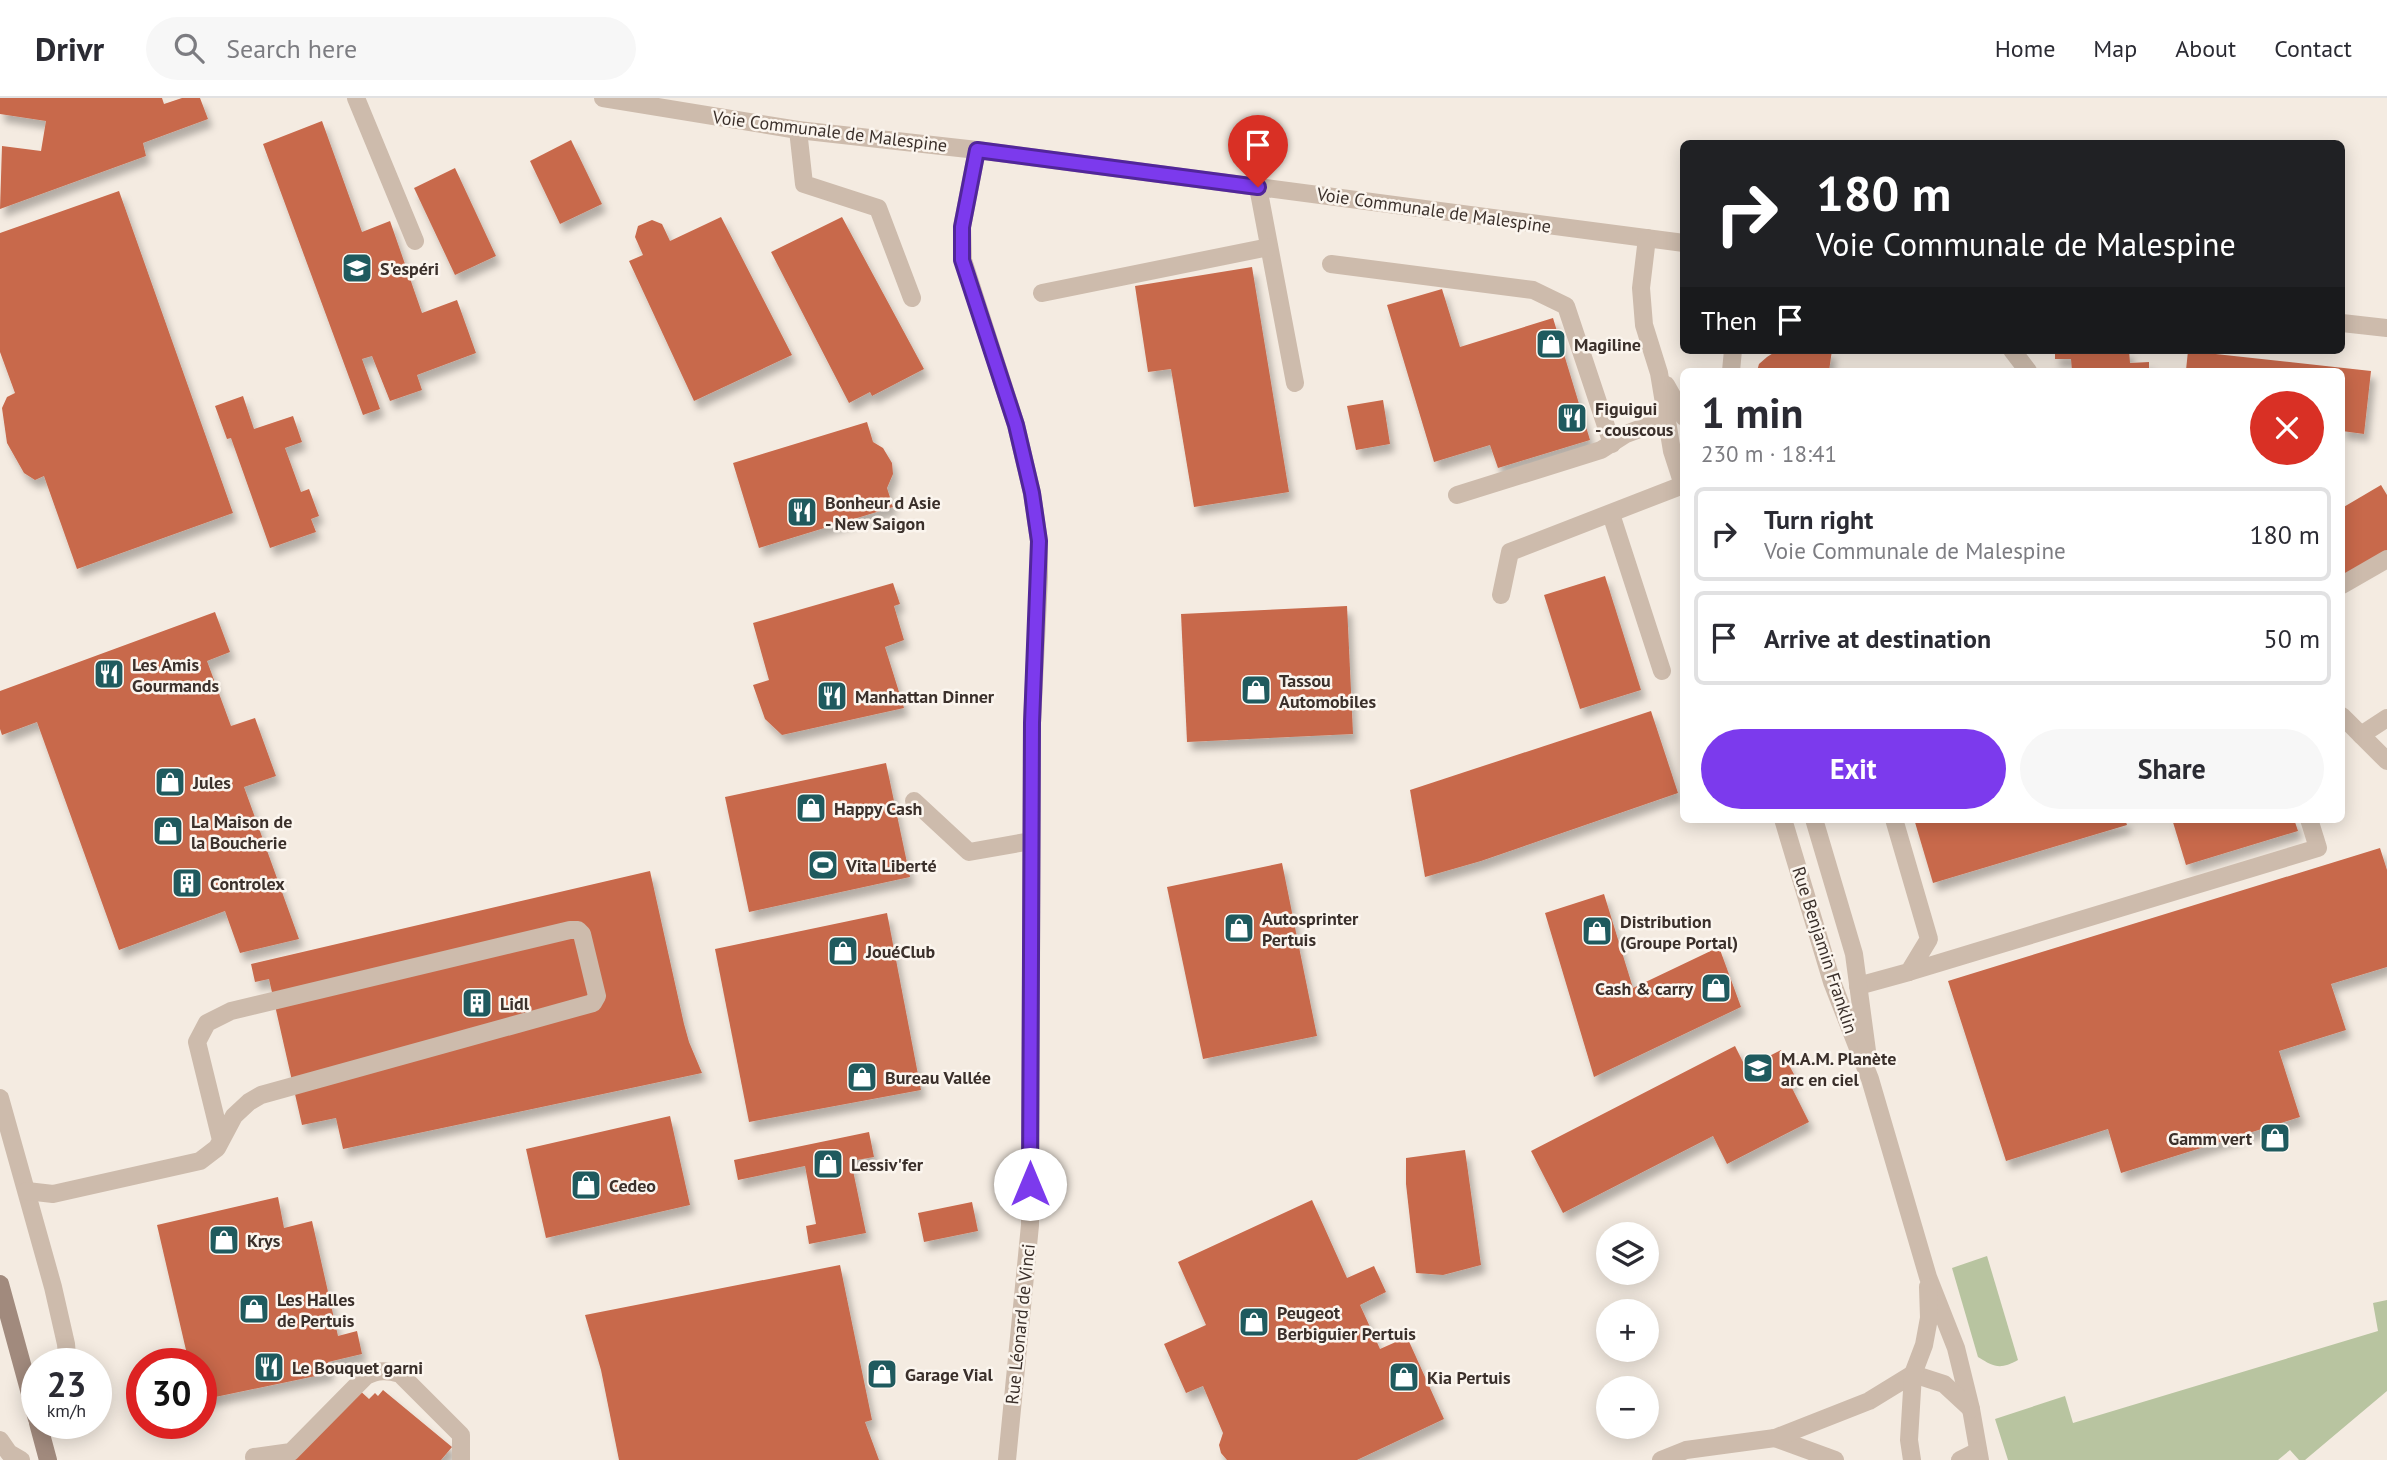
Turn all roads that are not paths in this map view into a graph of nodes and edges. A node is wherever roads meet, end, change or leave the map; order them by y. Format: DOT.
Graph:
graph roads {
  1 [pos="356,98"];
  2 [pos="603,98"];
  3 [pos="798,130"];
  4 [pos="977,150"];
  5 [pos="1258,187"];
  6 [pos="1647,238"];
  7 [pos="415,241"];
  8 [pos="1680,242"];
  9 [pos="1269,247"];
  10 [pos="1331,264"];
  11 [pos="1042,293"];
  12 [pos="912,298"];
  13 [pos="2345,323"];
  14 [pos="2387,328"];
  15 [pos="2015,354"];
  16 [pos="2026,368"];
  17 [pos="1295,383"];
  18 [pos="1675,418"];
  19 [pos="1612,444"];
  20 [pos="1680,477"];
  21 [pos="1680,488"];
  22 [pos="1457,495"];
  23 [pos="1611,514"];
  24 [pos="2387,559"];
  25 [pos="2345,583"];
  26 [pos="1501,595"];
  27 [pos="1662,671"];
  28 [pos="2387,718"];
  29 [pos="2345,719"];
  30 [pos="2361,735"];
  31 [pos="2387,761"];
  32 [pos="914,801"];
  33 [pos="1784,823"];
  34 [pos="1815,823"];
  35 [pos="1895,823"];
  36 [pos="2310,823"];
  37 [pos="1031,841"];
  38 [pos="1909,972"];
  39 [pos="1858,986"];
  40 [pos="1871,1079"];
  41 [pos="0,1098"];
  42 [pos="221,1140"];
  43 [pos="27,1191"];
  44 [pos="1928,1277"];
  45 [pos="0,1284"];
  46 [pos="66,1348"];
  47 [pos="21,1362"];
  48 [pos="1913,1374"];
  49 [pos="1971,1409"];
  50 [pos="1776,1438"];
  51 [pos="42,1439"];
  52 [pos="0,1440"];
  53 [pos="1979,1456"];
  54 [pos="254,1457"];
  55 [pos="21,1460"];
  56 [pos="48,1460"];
  57 [pos="461,1460"];
  58 [pos="1007,1460"];
  59 [pos="1661,1460"];
  60 [pos="1835,1460"];
  61 [pos="1912,1460"];
  62 [pos="1960,1460"];
  1 -- 7 [label="street"];
  2 -- 3 [label="street, Voie Communale de Malespine"];
  3 -- 4 [label="street, Voie Communale de Malespine"];
  3 -- 12 [label="street"];
  4 -- 5 [label="street, Voie Communale de Malespine"];
  4 -- 37 [label="street, Rue Léonard de Vinci"];
  5 -- 6 [label="street, Voie Communale de Malespine"];
  5 -- 9 [label="street"];
  6 -- 8 [label="street, Voie Communale de Malespine"];
  6 -- 18 [label="street"];
  9 -- 11 [label="street"];
  9 -- 17 [label="street"];
  10 -- 19 [label="street"];
  13 -- 14 [label="street"];
  15 -- 16 [label="street"];
  18 -- 19 [label="street"];
  18 -- 20 [label="street"];
  19 -- 22 [label="street"];
  21 -- 23 [label="street"];
  23 -- 26 [label="street"];
  23 -- 27 [label="street"];
  24 -- 25 [label="street"];
  28 -- 30 [label="street"];
  29 -- 30 [label="street"];
  30 -- 31 [label="street"];
  32 -- 37 [label="street"];
  33 -- 40 [label="street, Rue Benjamin Franklin"];
  34 -- 39 [label="street, Rue Benjamin Franklin"];
  35 -- 38 [label="street"];
  36 -- 38 [label="street"];
  37 -- 58 [label="street, Rue Léonard de Vinci"];
  38 -- 39 [label="street"];
  39 -- 40 [label="street, Rue Benjamin Franklin"];
  40 -- 44 [label="street, Rue Benjamin Franklin"];
  41 -- 43 [label="street"];
  42 -- 42 [label="street"];
  42 -- 43 [label="street"];
  43 -- 46 [label="street"];
  44 -- 48 [label="street"];
  44 -- 49 [label="street"];
  45 -- 47 [label="main road"];
  48 -- 49 [label="street"];
  48 -- 50 [label="street"];
  48 -- 61 [label="street"];
  49 -- 53 [label="street"];
  50 -- 59 [label="street"];
  50 -- 60 [label="street"];
  51 -- 56 [label="main road"];
  52 -- 55 [label="street"];
  53 -- 62 [label="street"];
  54 -- 57 [label="street"];
}
